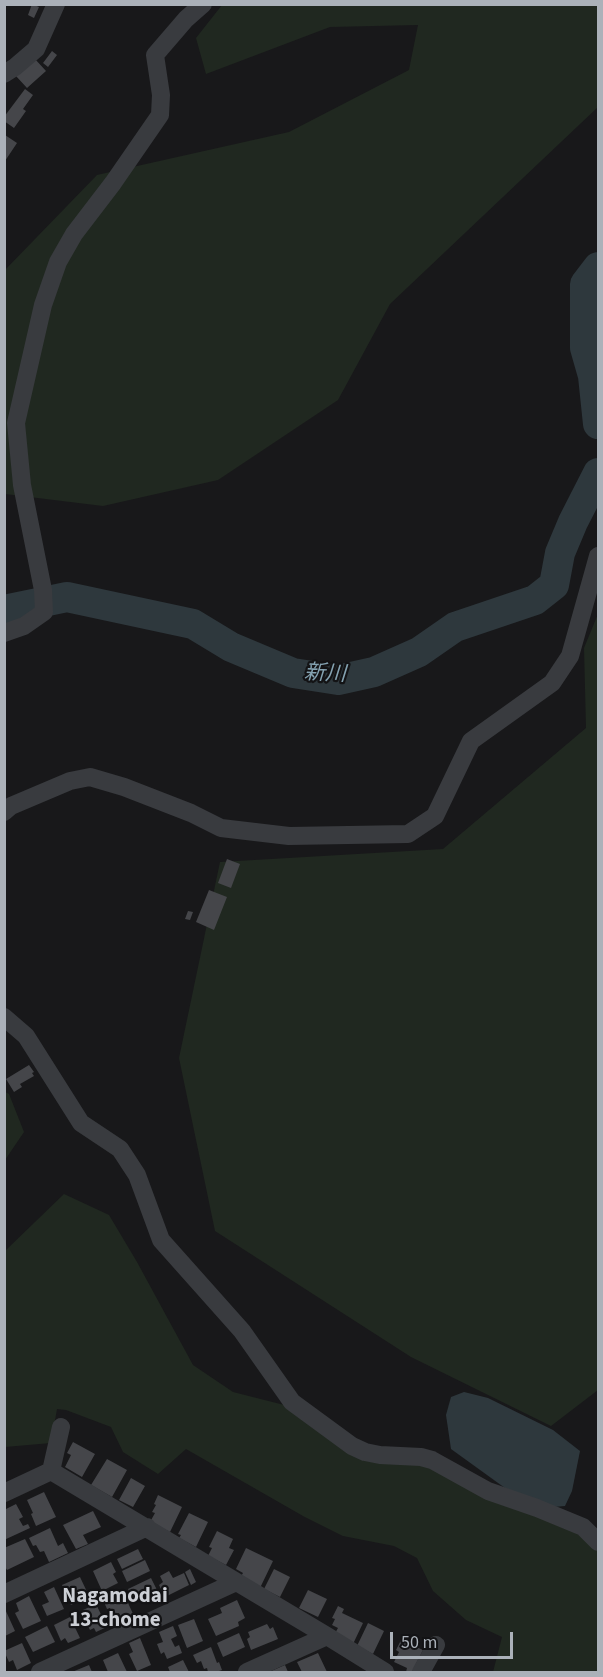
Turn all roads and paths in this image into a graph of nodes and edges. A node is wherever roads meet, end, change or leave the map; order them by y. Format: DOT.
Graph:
graph roads {
  1 [pos="56,4"];
  2 [pos="203,4"];
  3 [pos="4,74"];
  4 [pos="598,556"];
  5 [pos="4,633"];
  6 [pos="7,805"];
  7 [pos="4,1017"];
  8 [pos="61,1427"];
  9 [pos="51,1470"];
  10 [pos="4,1493"];
  11 [pos="147,1527"];
  12 [pos="598,1542"];
  13 [pos="237,1582"];
  14 [pos="4,1594"];
  15 [pos="327,1636"];
  16 [pos="436,1645"];
  17 [pos="40,1672"];
  18 [pos="247,1672"];
  19 [pos="385,1672"];
  20 [pos="421,1672"];
  1 -- 3 [label="street"];
  2 -- 5 [label="street"];
  4 -- 6 [label="street"];
  7 -- 12 [label="street"];
  8 -- 9 [label="street"];
  9 -- 10 [label="street"];
  9 -- 11 [label="street"];
  11 -- 13 [label="street"];
  11 -- 14 [label="street"];
  13 -- 15 [label="street"];
  13 -- 17 [label="street"];
  15 -- 18 [label="street"];
  15 -- 19 [label="street"];
  16 -- 20 [label="street"];
}
